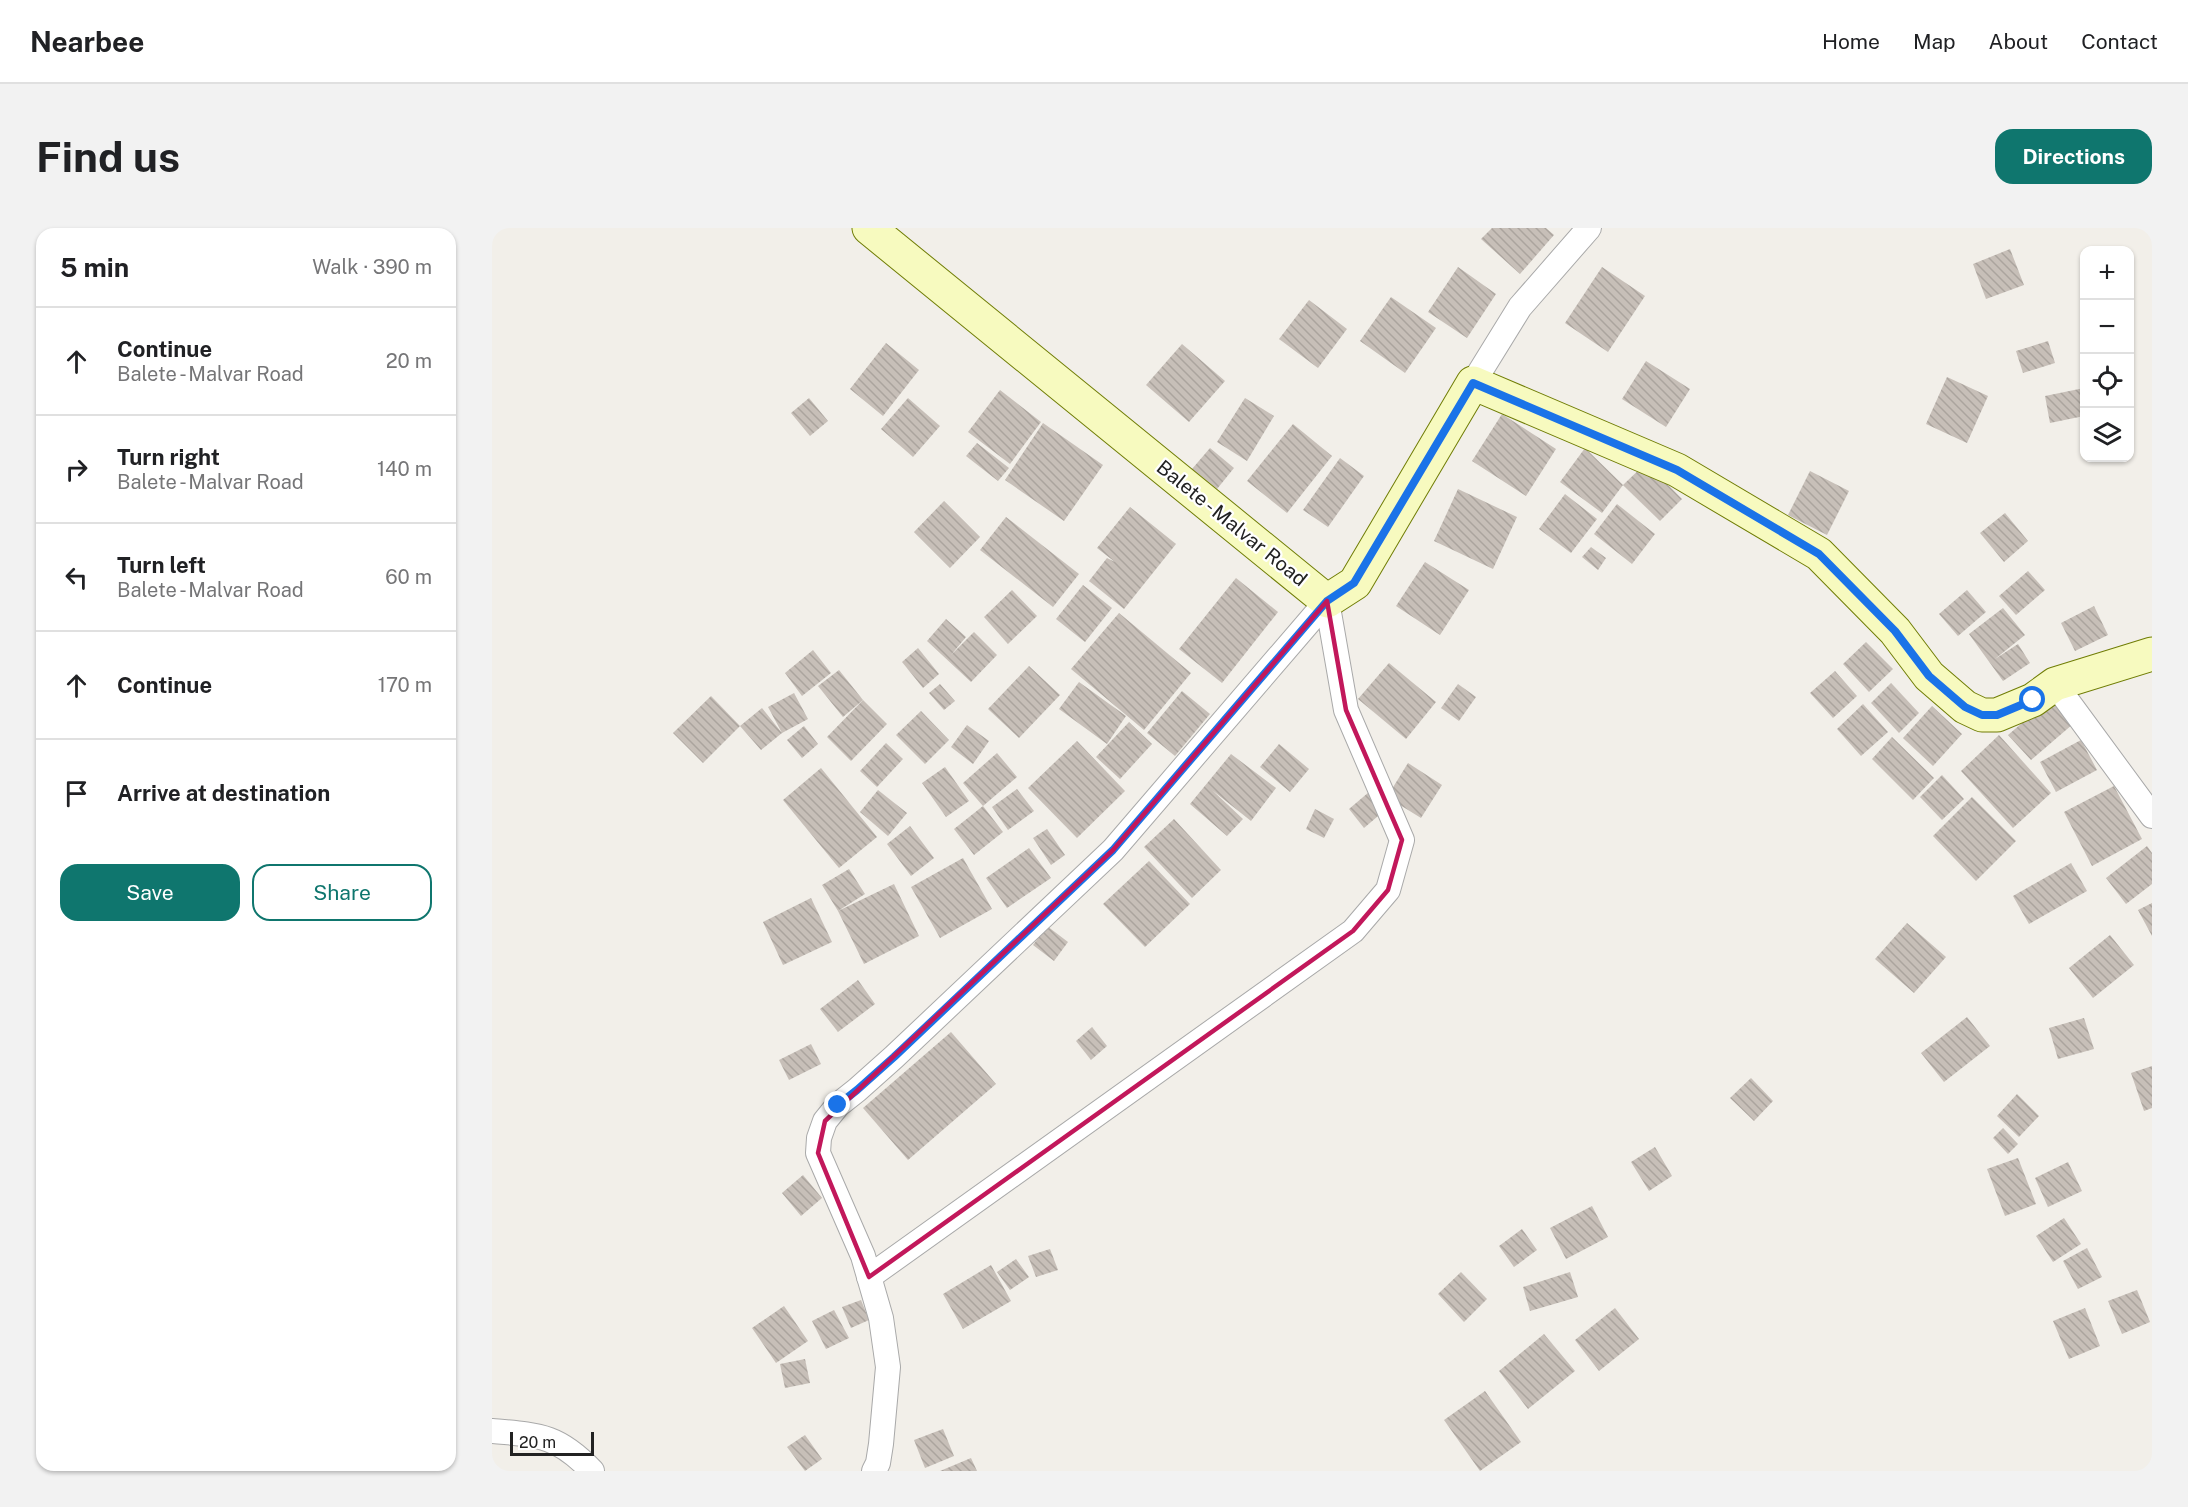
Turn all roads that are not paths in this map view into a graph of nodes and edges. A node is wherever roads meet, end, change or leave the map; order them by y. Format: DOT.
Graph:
graph roads {
  1 [pos="868,228"];
  2 [pos="1589,228"];
  3 [pos="1473,383"];
  4 [pos="1327,601"];
  5 [pos="2152,654"];
  6 [pos="2055,684"];
  7 [pos="2152,816"];
  8 [pos="869,1277"];
  9 [pos="492,1431"];
  10 [pos="592,1471"];
  11 [pos="874,1471"];
  1 -- 4 [label="main road, Balete - Malvar Road"];
  2 -- 3 [label="street"];
  3 -- 4 [label="main road, Balete - Malvar Road"];
  3 -- 6 [label="main road"];
  4 -- 8 [label="street"];
  4 -- 8 [label="street"];
  5 -- 6 [label="main road"];
  6 -- 7 [label="street"];
  8 -- 11 [label="street"];
  9 -- 10 [label="street"];
}
